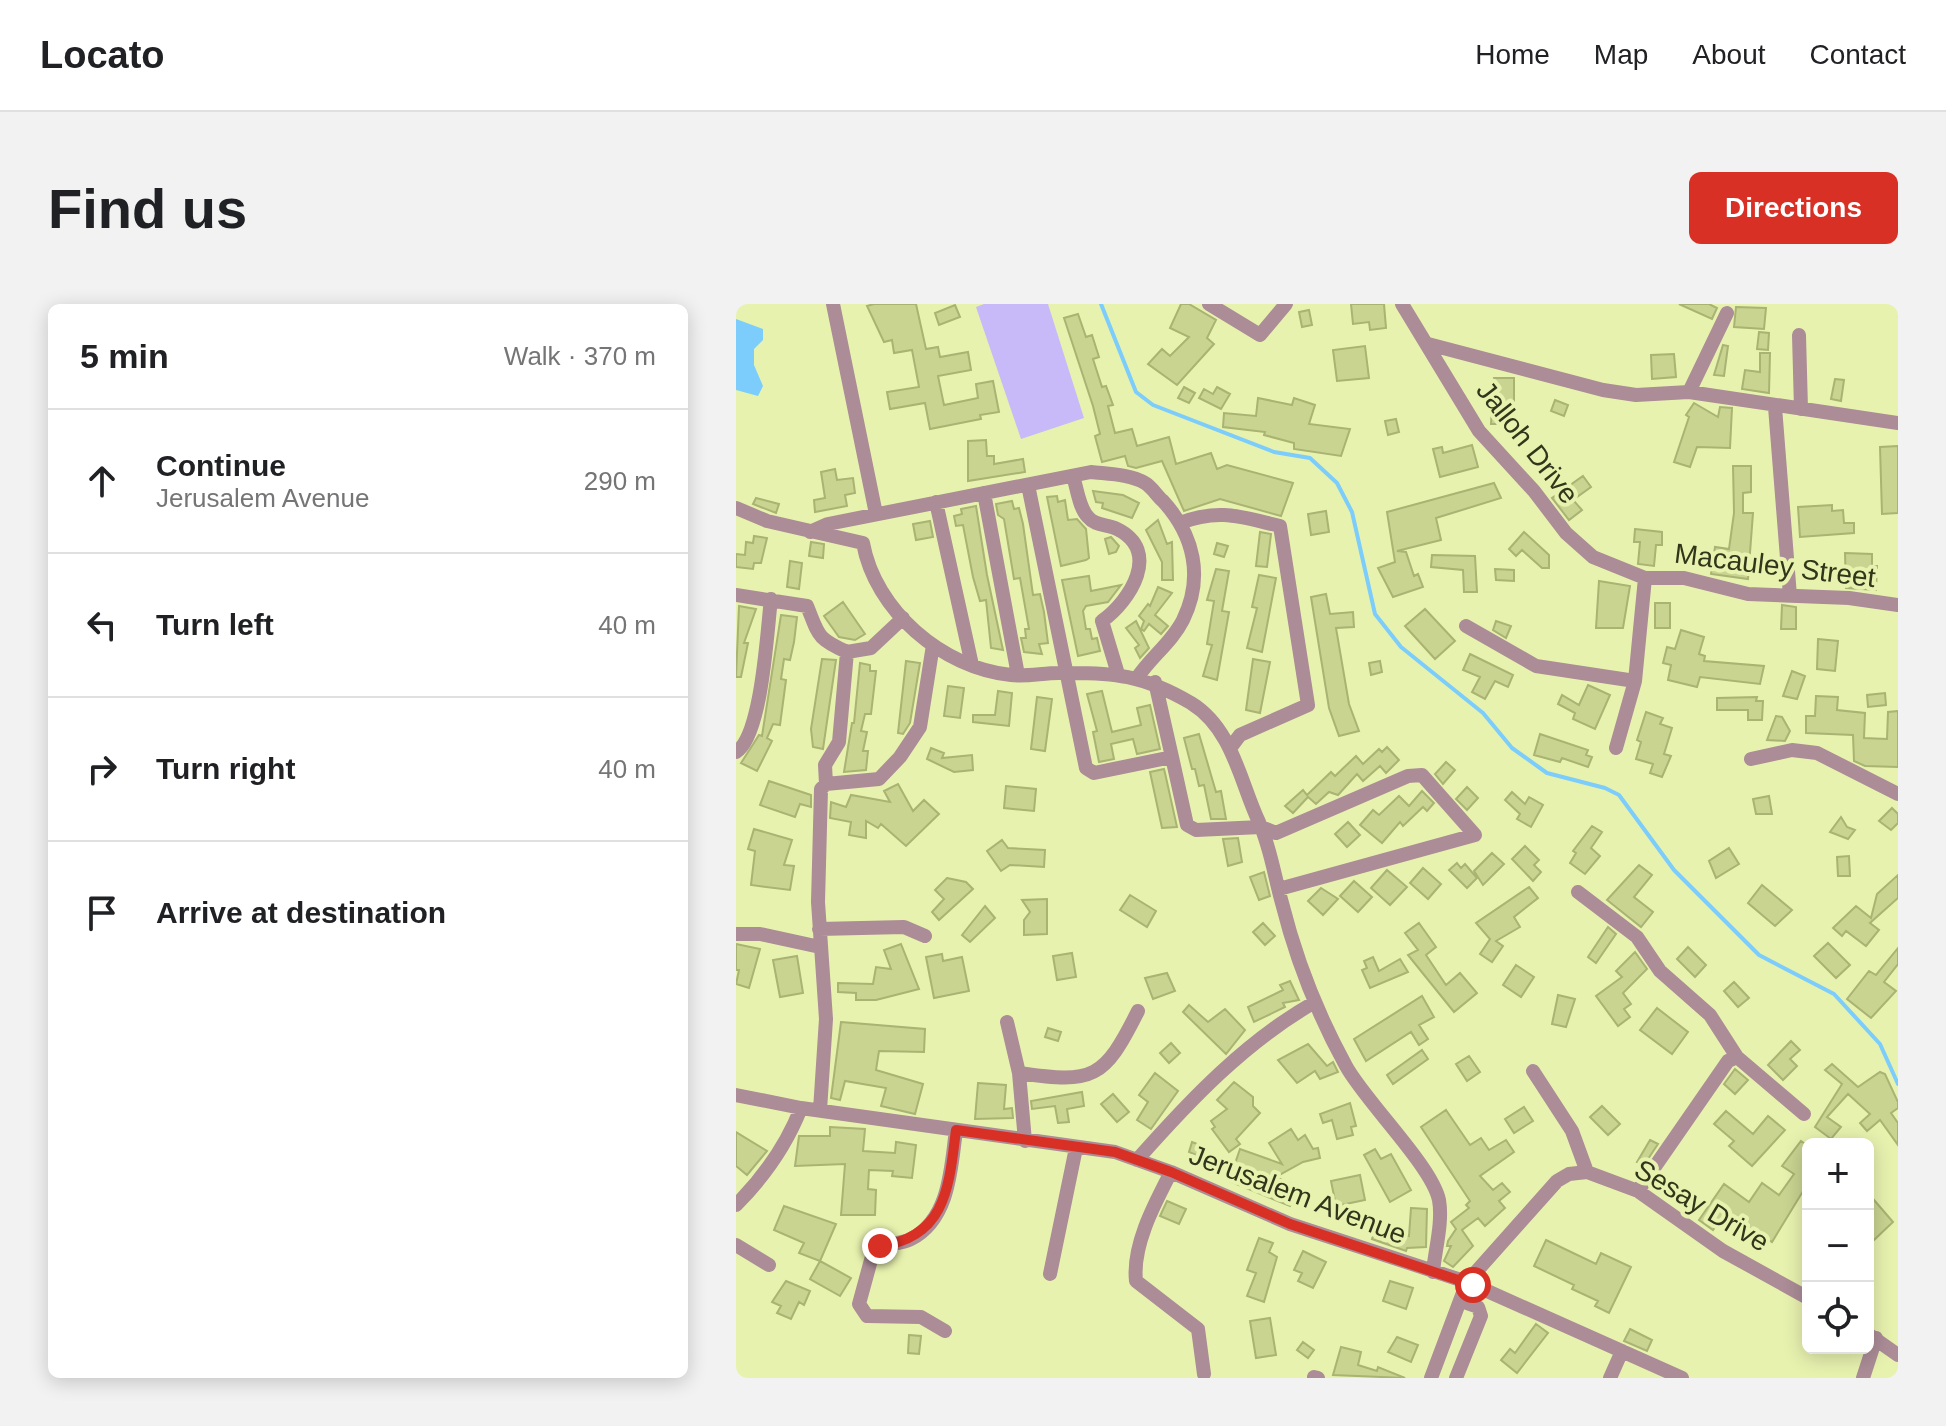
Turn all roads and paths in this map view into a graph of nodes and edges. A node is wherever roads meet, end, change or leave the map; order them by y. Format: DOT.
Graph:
graph roads {
  1 [pos="833,304"];
  2 [pos="1209,304"];
  3 [pos="1286,304"];
  4 [pos="1402,304"];
  5 [pos="1727,313"];
  6 [pos="1799,335"];
  7 [pos="1428,344"];
  8 [pos="1689,392"];
  9 [pos="1775,407"];
  10 [pos="1801,409"];
  11 [pos="1898,423"];
  12 [pos="1073,476"];
  13 [pos="1028,485"];
  14 [pos="984,493"];
  15 [pos="936,502"];
  16 [pos="736,509"];
  17 [pos="876,514"];
  18 [pos="1180,523"];
  19 [pos="810,532"];
  20 [pos="1645,578"];
  21 [pos="736,595"];
  22 [pos="1790,596"];
  23 [pos="771,599"];
  24 [pos="1898,605"];
  25 [pos="903,618"];
  26 [pos="1466,626"];
  27 [pos="933,645"];
  28 [pos="847,652"];
  29 [pos="972,665"];
  30 [pos="1064,673"];
  31 [pos="1118,674"];
  32 [pos="1018,675"];
  33 [pos="1137,678"];
  34 [pos="1635,681"];
  35 [pos="1155,682"];
  36 [pos="1231,747"];
  37 [pos="1616,748"];
  38 [pos="736,752"];
  39 [pos="1172,757"];
  40 [pos="1751,759"];
  41 [pos="826,784"];
  42 [pos="1898,794"];
  43 [pos="1261,827"];
  44 [pos="1279,889"];
  45 [pos="1578,892"];
  46 [pos="819,929"];
  47 [pos="736,934"];
  48 [pos="925,936"];
  49 [pos="820,947"];
  50 [pos="1315,1002"];
  51 [pos="1138,1011"];
  52 [pos="1007,1022"];
  53 [pos="1737,1057"];
  54 [pos="1533,1071"];
  55 [pos="1019,1073"];
  56 [pos="736,1095"];
  57 [pos="801,1108"];
  58 [pos="820,1110"];
  59 [pos="1804,1114"];
  60 [pos="956,1130"];
  61 [pos="1025,1141"];
  62 [pos="1076,1148"];
  63 [pos="1137,1160"];
  64 [pos="1171,1172"];
  65 [pos="1587,1172"];
  66 [pos="1638,1191"];
  67 [pos="736,1205"];
  68 [pos="736,1245"];
  69 [pos="769,1265"];
  70 [pos="1433,1272"];
  71 [pos="1050,1274"];
  72 [pos="1467,1282"];
  73 [pos="1802,1295"];
  74 [pos="1461,1301"];
  75 [pos="945,1331"];
  76 [pos="1874,1337"];
  77 [pos="1622,1351"];
  78 [pos="1868,1354"];
  79 [pos="1898,1355"];
  80 [pos="1204,1374"];
  81 [pos="1431,1378"];
  82 [pos="1456,1378"];
  83 [pos="1610,1378"];
  84 [pos="1682,1378"];
  85 [pos="1863,1378"];
  1 -- 17 [label="street"];
  2 -- 3 [label="street"];
  4 -- 7 [label="street, Jalloh Drive"];
  5 -- 8 [label="street"];
  6 -- 10 [label="street"];
  7 -- 8 [label="street"];
  7 -- 20 [label="street, Jalloh Drive"];
  8 -- 9 [label="street"];
  9 -- 10 [label="street"];
  9 -- 22 [label="street"];
  10 -- 11 [label="street"];
  12 -- 13 [label="street"];
  12 -- 18 [label="street"];
  12 -- 31 [label="street"];
  13 -- 14 [label="street"];
  13 -- 30 [label="street"];
  14 -- 15 [label="street"];
  14 -- 32 [label="street"];
  15 -- 17 [label="street"];
  15 -- 29 [label="street"];
  16 -- 19 [label="street"];
  17 -- 19 [label="street"];
  18 -- 33 [label="street"];
  18 -- 36 [label="street"];
  19 -- 25 [label="street"];
  20 -- 22 [label="street, Macauley Street"];
  20 -- 34 [label="street"];
  21 -- 23 [label="street"];
  22 -- 24 [label="street, Macauley Street"];
  23 -- 28 [label="street"];
  23 -- 38 [label="street"];
  25 -- 27 [label="street"];
  25 -- 28 [label="street"];
  26 -- 34 [label="street"];
  27 -- 29 [label="street"];
  27 -- 41 [label="street"];
  28 -- 41 [label="street"];
  29 -- 32 [label="street"];
  30 -- 31 [label="street"];
  30 -- 32 [label="street"];
  30 -- 39 [label="street"];
  31 -- 33 [label="street"];
  33 -- 35 [label="street"];
  34 -- 37 [label="street"];
  35 -- 36 [label="street"];
  35 -- 39 [label="street"];
  36 -- 43 [label="street"];
  39 -- 43 [label="street"];
  40 -- 42 [label="street"];
  41 -- 46 [label="street"];
  43 -- 44 [label="street"];
  43 -- 44 [label="street"];
  44 -- 50 [label="street"];
  45 -- 53 [label="street"];
  46 -- 48 [label="street"];
  46 -- 49 [label="street"];
  47 -- 49 [label="street"];
  49 -- 58 [label="street"];
  50 -- 63 [label="street"];
  50 -- 70 [label="street"];
  51 -- 55 [label="street"];
  52 -- 55 [label="street"];
  53 -- 59 [label="street"];
  53 -- 66 [label="street"];
  54 -- 65 [label="street"];
  55 -- 61 [label="street"];
  56 -- 57 [label="street, Jerusalem Avenue"];
  57 -- 58 [label="street, Jerusalem Avenue"];
  57 -- 67 [label="street"];
  58 -- 60 [label="street, Jerusalem Avenue"];
  60 -- 61 [label="street, Jerusalem Avenue"];
  60 -- 75 [label="street"];
  61 -- 62 [label="street, Jerusalem Avenue"];
  62 -- 63 [label="street, Jerusalem Avenue"];
  62 -- 71 [label="street"];
  63 -- 64 [label="street, Jerusalem Avenue"];
  64 -- 70 [label="street, Jerusalem Avenue"];
  64 -- 80 [label="street"];
  65 -- 66 [label="street, Sesay Drive"];
  65 -- 72 [label="street"];
  66 -- 73 [label="street, Sesay Drive"];
  68 -- 69 [label="street"];
  70 -- 72 [label="street, Jerusalem Avenue"];
  72 -- 74 [label="street"];
  72 -- 77 [label="street, Jerusalem Avenue"];
  74 -- 81 [label="street"];
  74 -- 82 [label="street"];
  76 -- 79 [label="street"];
  77 -- 83 [label="street"];
  77 -- 84 [label="street, Jerusalem Avenue"];
  78 -- 85 [label="street"];
}
